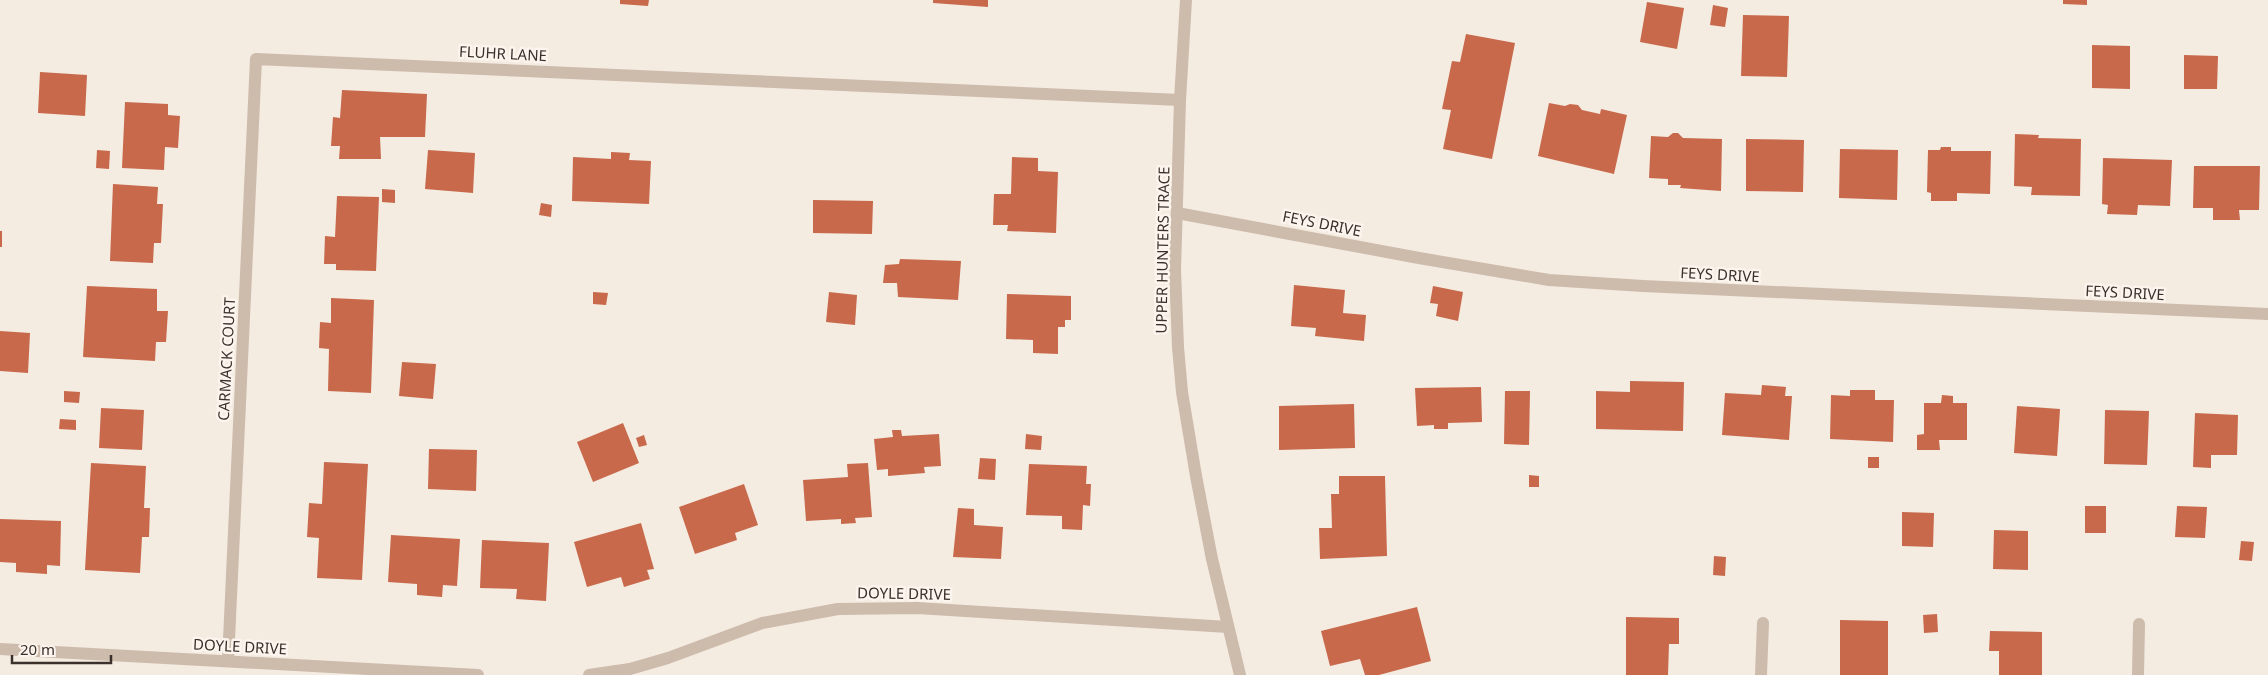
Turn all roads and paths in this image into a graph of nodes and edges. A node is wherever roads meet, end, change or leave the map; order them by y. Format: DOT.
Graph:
graph roads {
  1 [pos="1186,0"];
  2 [pos="256,58"];
  3 [pos="1180,100"];
  4 [pos="1177,213"];
  5 [pos="2268,314"];
  6 [pos="1763,623"];
  7 [pos="2139,624"];
  8 [pos="1228,627"];
  9 [pos="0,649"];
  10 [pos="228,661"];
  11 [pos="478,675"];
  12 [pos="589,675"];
  13 [pos="1240,675"];
  14 [pos="1761,675"];
  15 [pos="2138,675"];
  1 -- 3 [label="street, UPPER HUNTERS TRACE"];
  2 -- 3 [label="street, FLUHR LANE"];
  2 -- 10 [label="street, CARMACK COURT"];
  3 -- 4 [label="street, UPPER HUNTERS TRACE"];
  4 -- 5 [label="street, FEYS DRIVE"];
  4 -- 8 [label="street, UPPER HUNTERS TRACE"];
  6 -- 14 [label="street"];
  7 -- 15 [label="street"];
  8 -- 12 [label="street, DOYLE DRIVE"];
  8 -- 13 [label="street, UPPER HUNTERS TRACE"];
  9 -- 10 [label="street, DOYLE DRIVE"];
  10 -- 11 [label="street, DOYLE DRIVE"];
}
